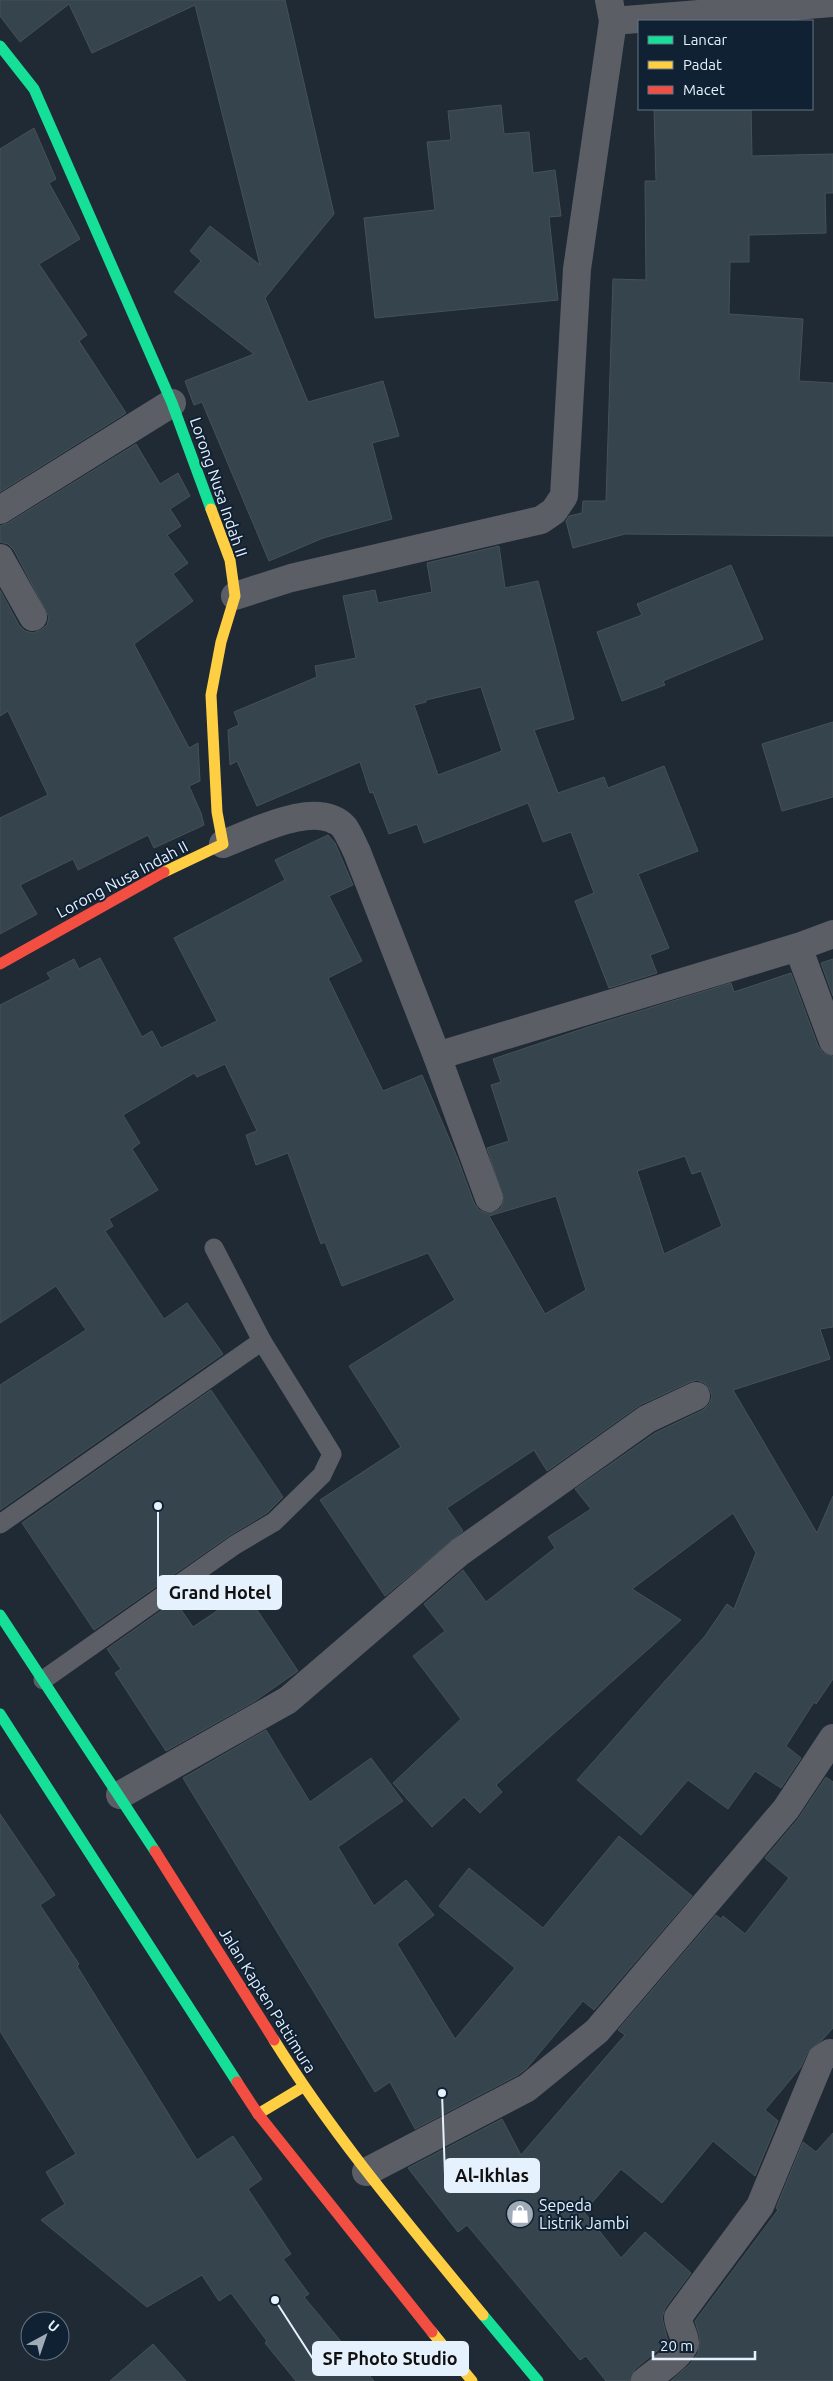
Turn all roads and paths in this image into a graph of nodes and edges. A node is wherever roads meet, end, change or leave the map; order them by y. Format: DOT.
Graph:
graph roads {
  1 [pos="833,3"];
  2 [pos="611,11"];
  3 [pos="0,46"];
  4 [pos="172,403"];
  5 [pos="0,510"];
  6 [pos="0,558"];
  7 [pos="235,596"];
  8 [pos="33,617"];
  9 [pos="222,844"];
  10 [pos="833,934"];
  11 [pos="798,947"];
  12 [pos="0,964"];
  13 [pos="833,1041"];
  14 [pos="437,1056"];
  15 [pos="489,1198"];
  16 [pos="214,1248"];
  17 [pos="262,1341"];
  18 [pos="696,1396"];
  19 [pos="0,1524"];
  20 [pos="0,1615"];
  21 [pos="43,1680"];
  22 [pos="0,1714"];
  23 [pos="833,1738"];
  24 [pos="120,1796"];
  25 [pos="833,2054"];
  26 [pos="303,2087"];
  27 [pos="258,2114"];
  28 [pos="366,2172"];
  29 [pos="472,2381"];
  30 [pos="538,2381"];
  31 [pos="645,2381"];
  1 -- 2 [label="street"];
  2 -- 7 [label="street"];
  3 -- 4 [label="main road, Lorong Nusa Indah II"];
  4 -- 5 [label="street"];
  4 -- 7 [label="main road, Lorong Nusa Indah II"];
  6 -- 8 [label="street"];
  7 -- 9 [label="main road, Lorong Nusa Indah II"];
  9 -- 12 [label="main road, Lorong Nusa Indah II"];
  9 -- 14 [label="street"];
  10 -- 11 [label="street"];
  11 -- 13 [label="street"];
  11 -- 14 [label="street"];
  14 -- 15 [label="street"];
  16 -- 17 [label="lane"];
  17 -- 19 [label="lane"];
  17 -- 21 [label="lane"];
  18 -- 24 [label="street"];
  20 -- 21 [label="main road, Jalan Kapten Pattimura"];
  21 -- 24 [label="main road, Jalan Kapten Pattimura"];
  22 -- 27 [label="main road"];
  23 -- 28 [label="street"];
  24 -- 26 [label="main road, Jalan Kapten Pattimura"];
  25 -- 31 [label="street"];
  26 -- 27 [label="main road"];
  26 -- 28 [label="main road, Jalan Kapten Pattimura"];
  27 -- 29 [label="main road"];
  28 -- 30 [label="main road, Jalan Kapten Pattimura"];
}
